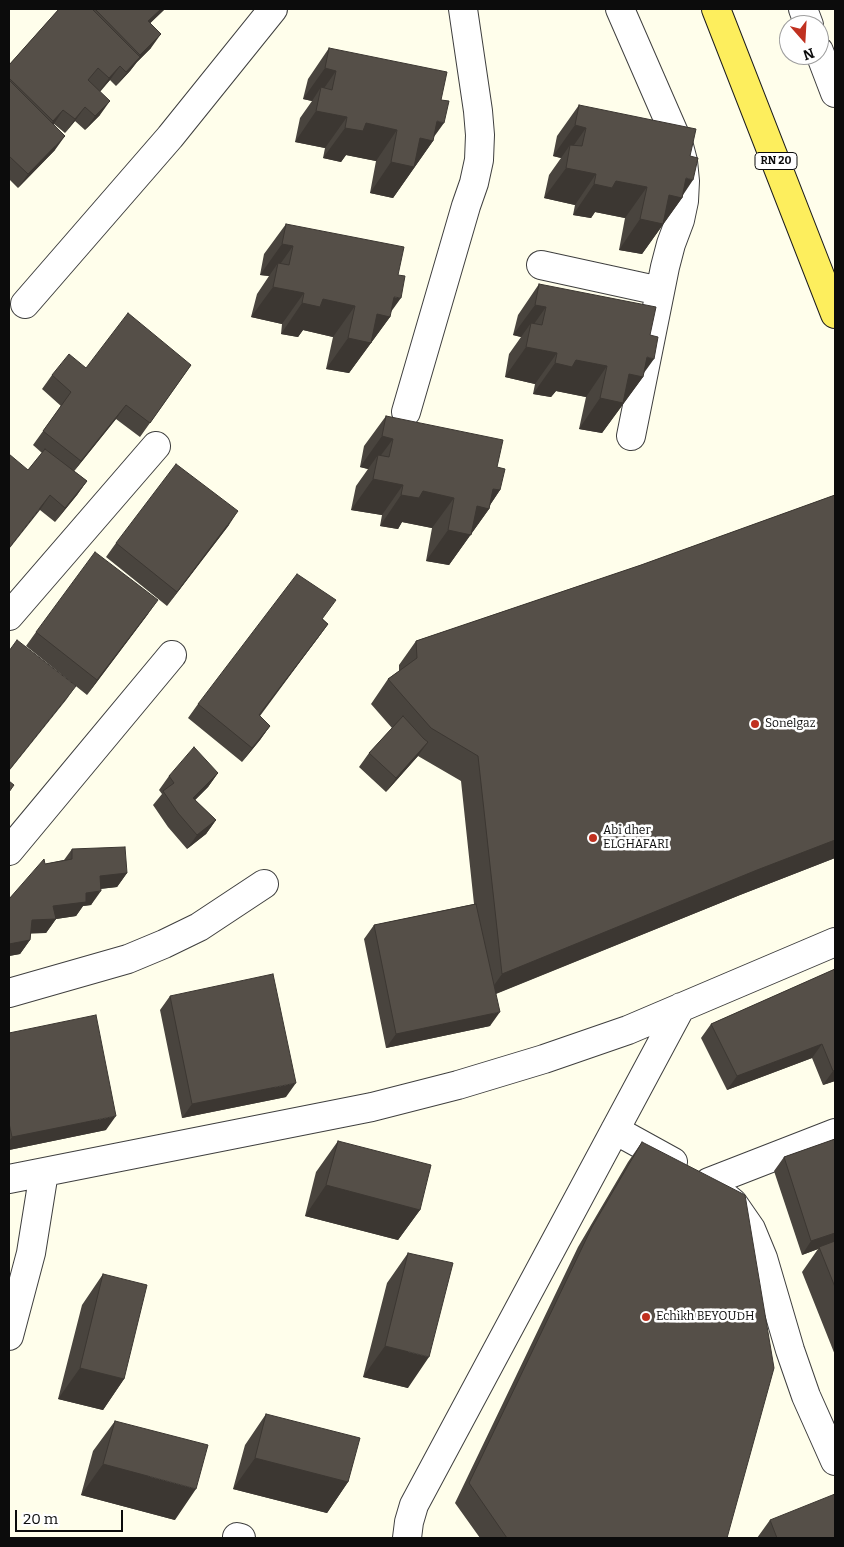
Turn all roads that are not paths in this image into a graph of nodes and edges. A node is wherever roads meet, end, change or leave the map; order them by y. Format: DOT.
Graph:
graph roads {
  1 [pos="273,9"];
  2 [pos="463,9"];
  3 [pos="620,9"];
  4 [pos="716,9"];
  5 [pos="824,65"];
  6 [pos="835,93"];
  7 [pos="541,265"];
  8 [pos="660,291"];
  9 [pos="25,304"];
  10 [pos="835,314"];
  11 [pos="406,412"];
  12 [pos="631,436"];
  13 [pos="156,446"];
  14 [pos="9,616"];
  15 [pos="172,655"];
  16 [pos="9,851"];
  17 [pos="264,884"];
  18 [pos="835,942"];
  19 [pos="9,993"];
  20 [pos="681,1007"];
  21 [pos="615,1130"];
  22 [pos="835,1133"];
  23 [pos="44,1172"];
  24 [pos="9,1179"];
  25 [pos="709,1182"];
  26 [pos="9,1336"];
  27 [pos="835,1461"];
  28 [pos="406,1538"];
  1 -- 9 [label="street"];
  2 -- 11 [label="street"];
  3 -- 8 [label="street"];
  4 -- 10 [label="main road, RN 20"];
  5 -- 6 [label="street"];
  7 -- 8 [label="street"];
  8 -- 12 [label="street"];
  13 -- 14 [label="street"];
  15 -- 16 [label="street"];
  17 -- 19 [label="street"];
  18 -- 20 [label="street"];
  20 -- 21 [label="street"];
  20 -- 23 [label="street"];
  21 -- 25 [label="street"];
  21 -- 28 [label="street"];
  22 -- 25 [label="street"];
  23 -- 24 [label="street"];
  23 -- 26 [label="street"];
  25 -- 27 [label="street"];
}
